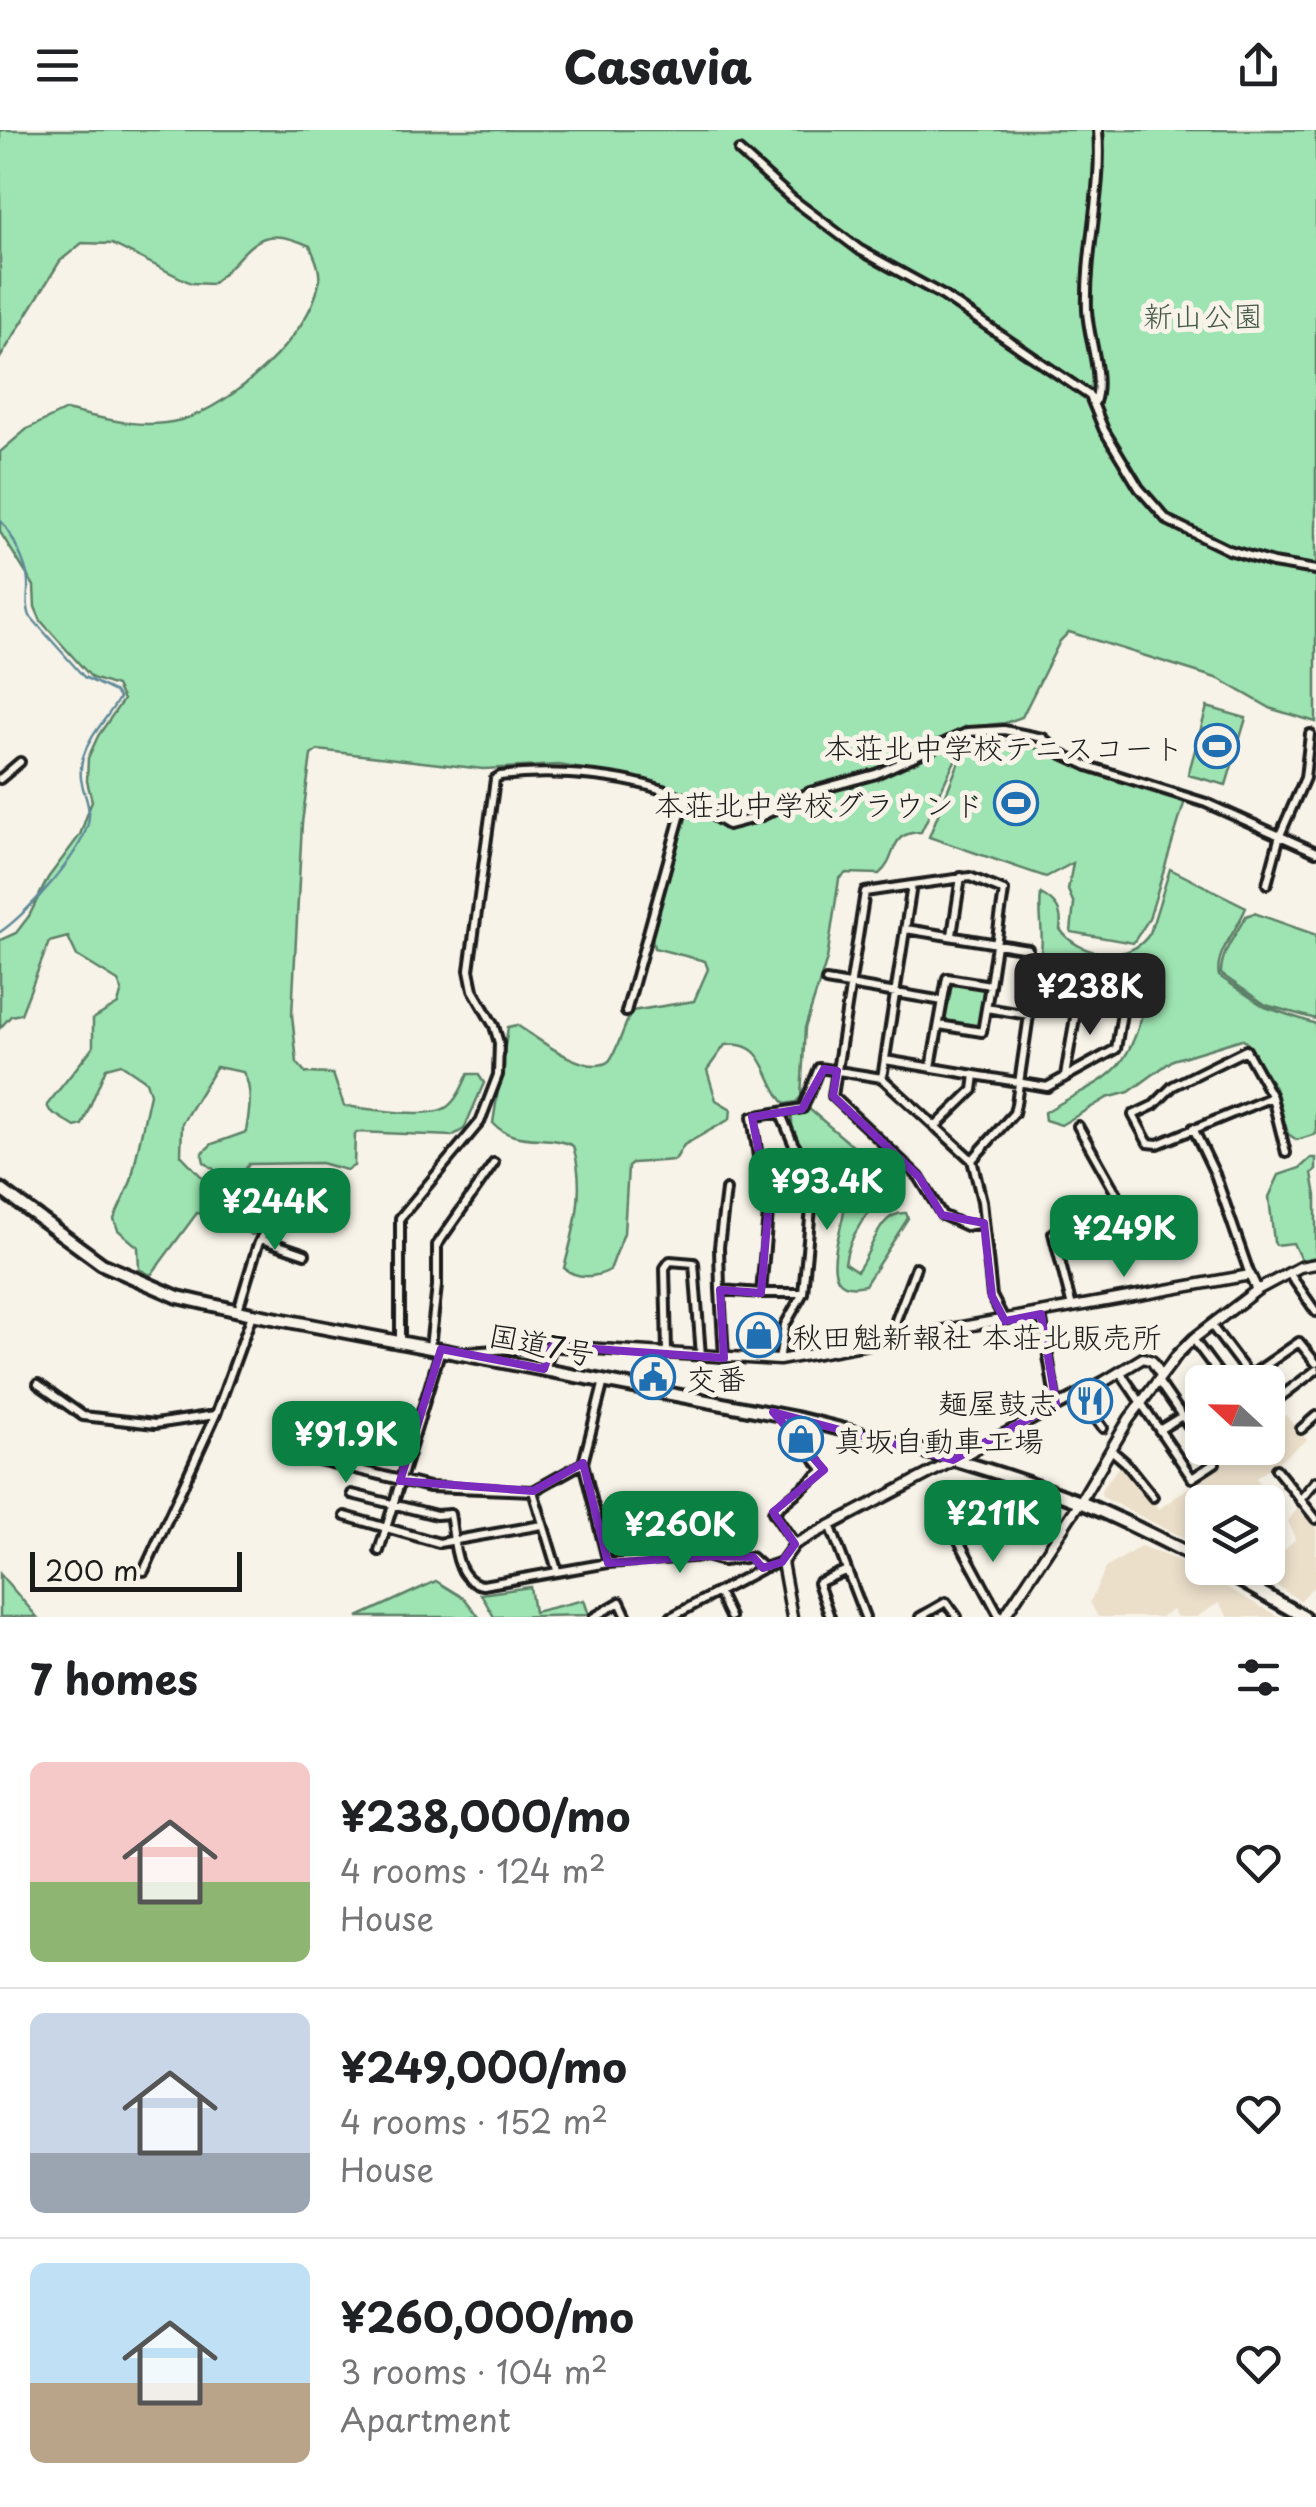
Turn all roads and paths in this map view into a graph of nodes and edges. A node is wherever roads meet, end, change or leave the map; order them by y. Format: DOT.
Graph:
graph roads {
  1 [pos="1098,130"];
  2 [pos="739,151"];
  3 [pos="1095,404"];
  4 [pos="1316,570"];
  5 [pos="1310,734"];
  6 [pos="20,762"];
  7 [pos="0,778"];
  8 [pos="685,799"];
  9 [pos="1280,835"];
  10 [pos="1316,852"];
  11 [pos="961,877"];
  12 [pos="1267,884"];
  13 [pos="912,885"];
  14 [pos="906,929"];
  15 [pos="952,935"];
  16 [pos="996,943"];
  17 [pos="826,982"];
  18 [pos="1030,984"];
  19 [pos="990,985"];
  20 [pos="852,986"];
  21 [pos="896,994"];
  22 [pos="1079,994"];
  23 [pos="943,1001"];
  24 [pos="986,1008"];
  25 [pos="626,1012"];
  26 [pos="1028,1016"];
  27 [pos="939,1024"];
  28 [pos="885,1060"];
  29 [pos="931,1067"];
  30 [pos="837,1071"];
  31 [pos="975,1074"];
  32 [pos="1065,1077"];
  33 [pos="882,1078"];
  34 [pos="1020,1083"];
  35 [pos="1272,1097"];
  36 [pos="780,1112"];
  37 [pos="1078,1126"];
  38 [pos="936,1127"];
  39 [pos="1193,1128"];
  40 [pos="1286,1152"];
  41 [pos="972,1160"];
  42 [pos="494,1163"];
  43 [pos="806,1171"];
  44 [pos="762,1183"];
  45 [pos="286,1184"];
  46 [pos="0,1189"];
  47 [pos="726,1190"];
  48 [pos="984,1223"];
  49 [pos="261,1239"];
  50 [pos="305,1254"];
  51 [pos="1316,1264"];
  52 [pos="916,1267"];
  53 [pos="1289,1273"];
  54 [pos="1250,1275"];
  55 [pos="720,1290"];
  56 [pos="1257,1290"];
  57 [pos="760,1292"];
  58 [pos="803,1294"];
  59 [pos="1072,1308"];
  60 [pos="238,1311"];
  61 [pos="1316,1312"];
  62 [pos="252,1314"];
  63 [pos="1041,1314"];
  64 [pos="1005,1321"];
  65 [pos="1211,1325"];
  66 [pos="1193,1339"];
  67 [pos="893,1341"];
  68 [pos="400,1342"];
  69 [pos="552,1346"];
  70 [pos="435,1348"];
  71 [pos="456,1352"];
  72 [pos="667,1352"];
  73 [pos="701,1356"];
  74 [pos="724,1358"];
  75 [pos="779,1360"];
  76 [pos="1212,1365"];
  77 [pos="1241,1365"];
  78 [pos="1271,1365"];
  79 [pos="1316,1367"];
  80 [pos="544,1369"];
  81 [pos="1120,1372"];
  82 [pos="1160,1378"];
  83 [pos="604,1380"];
  84 [pos="38,1384"];
  85 [pos="1285,1392"];
  86 [pos="1078,1394"];
  87 [pos="1056,1404"];
  88 [pos="1140,1404"];
  89 [pos="216,1414"];
  90 [pos="1182,1416"];
  91 [pos="1316,1416"];
  92 [pos="796,1418"];
  93 [pos="1185,1420"];
  94 [pos="1103,1428"];
  95 [pos="1301,1429"];
  96 [pos="1159,1430"];
  97 [pos="1111,1450"];
  98 [pos="302,1456"];
  99 [pos="953,1460"];
  100 [pos="583,1464"];
  101 [pos="1212,1465"];
  102 [pos="1276,1469"];
  103 [pos="400,1481"];
  104 [pos="1316,1481"];
  105 [pos="532,1491"];
  106 [pos="352,1494"];
  107 [pos="1154,1497"];
  108 [pos="1300,1500"];
  109 [pos="1080,1502"];
  110 [pos="392,1504"];
  111 [pos="345,1516"];
  112 [pos="1316,1519"];
  113 [pos="542,1525"];
  114 [pos="386,1526"];
  115 [pos="831,1528"];
  116 [pos="953,1530"];
  117 [pos="455,1541"];
  118 [pos="795,1544"];
  119 [pos="379,1552"];
  120 [pos="1185,1552"];
  121 [pos="608,1562"];
  122 [pos="782,1562"];
  123 [pos="763,1568"];
  124 [pos="558,1570"];
  125 [pos="847,1570"];
  126 [pos="144,1572"];
  127 [pos="1248,1585"];
  128 [pos="718,1592"];
  129 [pos="830,1616"];
  130 [pos="594,1617"];
  131 [pos="626,1617"];
  132 [pos="671,1617"];
  133 [pos="730,1617"];
  134 [pos="792,1617"];
  135 [pos="817,1617"];
  136 [pos="865,1617"];
  137 [pos="920,1617"];
  138 [pos="957,1617"];
  139 [pos="1002,1617"];
  140 [pos="1304,1617"];
  1 -- 3 [label="street"];
  2 -- 3 [label="street"];
  3 -- 4 [label="street"];
  5 -- 9 [label="street"];
  6 -- 7 [label="street"];
  8 -- 9 [label="street"];
  8 -- 25 [label="street"];
  8 -- 68 [label="street"];
  9 -- 10 [label="street"];
  9 -- 12 [label="street"];
  11 -- 13 [label="street"];
  11 -- 15 [label="street"];
  11 -- 16 [label="street"];
  13 -- 14 [label="street"];
  13 -- 20 [label="street"];
  14 -- 15 [label="street"];
  14 -- 21 [label="street"];
  15 -- 16 [label="street"];
  16 -- 18 [label="street"];
  16 -- 19 [label="street"];
  17 -- 20 [label="street"];
  18 -- 22 [label="street"];
  18 -- 26 [label="street"];
  19 -- 23 [label="street"];
  19 -- 24 [label="street"];
  20 -- 21 [label="street"];
  20 -- 30 [label="street"];
  21 -- 23 [label="street"];
  21 -- 28 [label="street"];
  22 -- 32 [label="street"];
  22 -- 32 [label="street"];
  23 -- 27 [label="street"];
  24 -- 26 [label="street"];
  24 -- 27 [label="street"];
  26 -- 34 [label="street"];
  27 -- 29 [label="street"];
  28 -- 29 [label="street"];
  28 -- 33 [label="street"];
  29 -- 31 [label="street"];
  30 -- 33 [label="street"];
  30 -- 36 [label="street"];
  30 -- 48 [label="street"];
  31 -- 34 [label="street"];
  31 -- 38 [label="street"];
  32 -- 34 [label="street"];
  33 -- 38 [label="street"];
  34 -- 41 [label="street"];
  35 -- 39 [label="street"];
  35 -- 39 [label="street"];
  35 -- 40 [label="street"];
  36 -- 43 [label="street"];
  36 -- 44 [label="street"];
  37 -- 59 [label="street"];
  38 -- 41 [label="street"];
  39 -- 54 [label="street"];
  41 -- 48 [label="street"];
  42 -- 70 [label="street"];
  43 -- 44 [label="street"];
  43 -- 58 [label="street"];
  44 -- 57 [label="street"];
  45 -- 49 [label="street"];
  46 -- 60 [label="highway, 国道7号"];
  47 -- 55 [label="street"];
  48 -- 64 [label="street"];
  49 -- 50 [label="street"];
  49 -- 60 [label="street"];
  51 -- 53 [label="street"];
  52 -- 67 [label="street"];
  53 -- 56 [label="street"];
  53 -- 61 [label="street"];
  54 -- 56 [label="street"];
  54 -- 59 [label="street"];
  55 -- 57 [label="street"];
  55 -- 74 [label="street"];
  56 -- 65 [label="street"];
  57 -- 58 [label="street"];
  58 -- 75 [label="street"];
  59 -- 63 [label="street"];
  60 -- 62 [label="highway, 国道7号"];
  62 -- 68 [label="highway, 国道7号"];
  62 -- 89 [label="street"];
  63 -- 64 [label="street"];
  63 -- 87 [label="street"];
  64 -- 67 [label="street"];
  65 -- 66 [label="street"];
  65 -- 77 [label="street"];
  66 -- 76 [label="street"];
  66 -- 82 [label="street"];
  67 -- 75 [label="street"];
  68 -- 70 [label="highway, 国道7号"];
  69 -- 71 [label="street"];
  69 -- 72 [label="street"];
  69 -- 80 [label="street"];
  70 -- 71 [label="highway, 国道7号"];
  70 -- 103 [label="street"];
  71 -- 80 [label="highway, 国道7号"];
  72 -- 73 [label="street"];
  72 -- 73 [label="street"];
  73 -- 74 [label="street"];
  74 -- 75 [label="street"];
  78 -- 79 [label="street"];
  79 -- 85 [label="street"];
  80 -- 83 [label="highway, 国道7号"];
  81 -- 82 [label="street"];
  81 -- 86 [label="street"];
  81 -- 88 [label="street"];
  82 -- 88 [label="street"];
  82 -- 90 [label="street"];
  83 -- 92 [label="highway, 国道7号"];
  83 -- 100 [label="street"];
  84 -- 89 [label="street"];
  86 -- 87 [label="street"];
  86 -- 94 [label="street"];
  87 -- 99 [label="street"];
  88 -- 96 [label="street"];
  88 -- 97 [label="street"];
  89 -- 126 [label="street"];
  90 -- 93 [label="street"];
  90 -- 96 [label="street"];
  91 -- 95 [label="street"];
  92 -- 99 [label="highway, 国道7号"];
  92 -- 118 [label="street"];
  96 -- 101 [label="street"];
  97 -- 107 [label="street"];
  97 -- 109 [label="street"];
  98 -- 103 [label="street"];
  99 -- 109 [label="highway, 国道7号"];
  99 -- 115 [label="street"];
  100 -- 105 [label="street"];
  100 -- 121 [label="street"];
  102 -- 108 [label="street"];
  103 -- 105 [label="street"];
  103 -- 110 [label="street"];
  104 -- 108 [label="street"];
  105 -- 113 [label="street"];
  106 -- 110 [label="street"];
  108 -- 112 [label="street"];
  109 -- 120 [label="highway, 国道7号"];
  109 -- 139 [label="street"];
  110 -- 114 [label="street"];
  110 -- 117 [label="street"];
  111 -- 114 [label="street"];
  113 -- 117 [label="street"];
  113 -- 124 [label="street"];
  114 -- 117 [label="street"];
  114 -- 119 [label="street"];
  115 -- 118 [label="street"];
  115 -- 125 [label="street"];
  116 -- 139 [label="street"];
  117 -- 124 [label="street"];
  118 -- 122 [label="street"];
  121 -- 123 [label="street"];
  121 -- 124 [label="street"];
  122 -- 123 [label="street"];
  122 -- 134 [label="street"];
  123 -- 128 [label="street"];
  125 -- 129 [label="street"];
  125 -- 136 [label="street"];
  127 -- 140 [label="highway"];
  128 -- 132 [label="street"];
  128 -- 133 [label="street"];
  129 -- 135 [label="street"];
  130 -- 131 [label="street"];
  137 -- 138 [label="street"];
}
